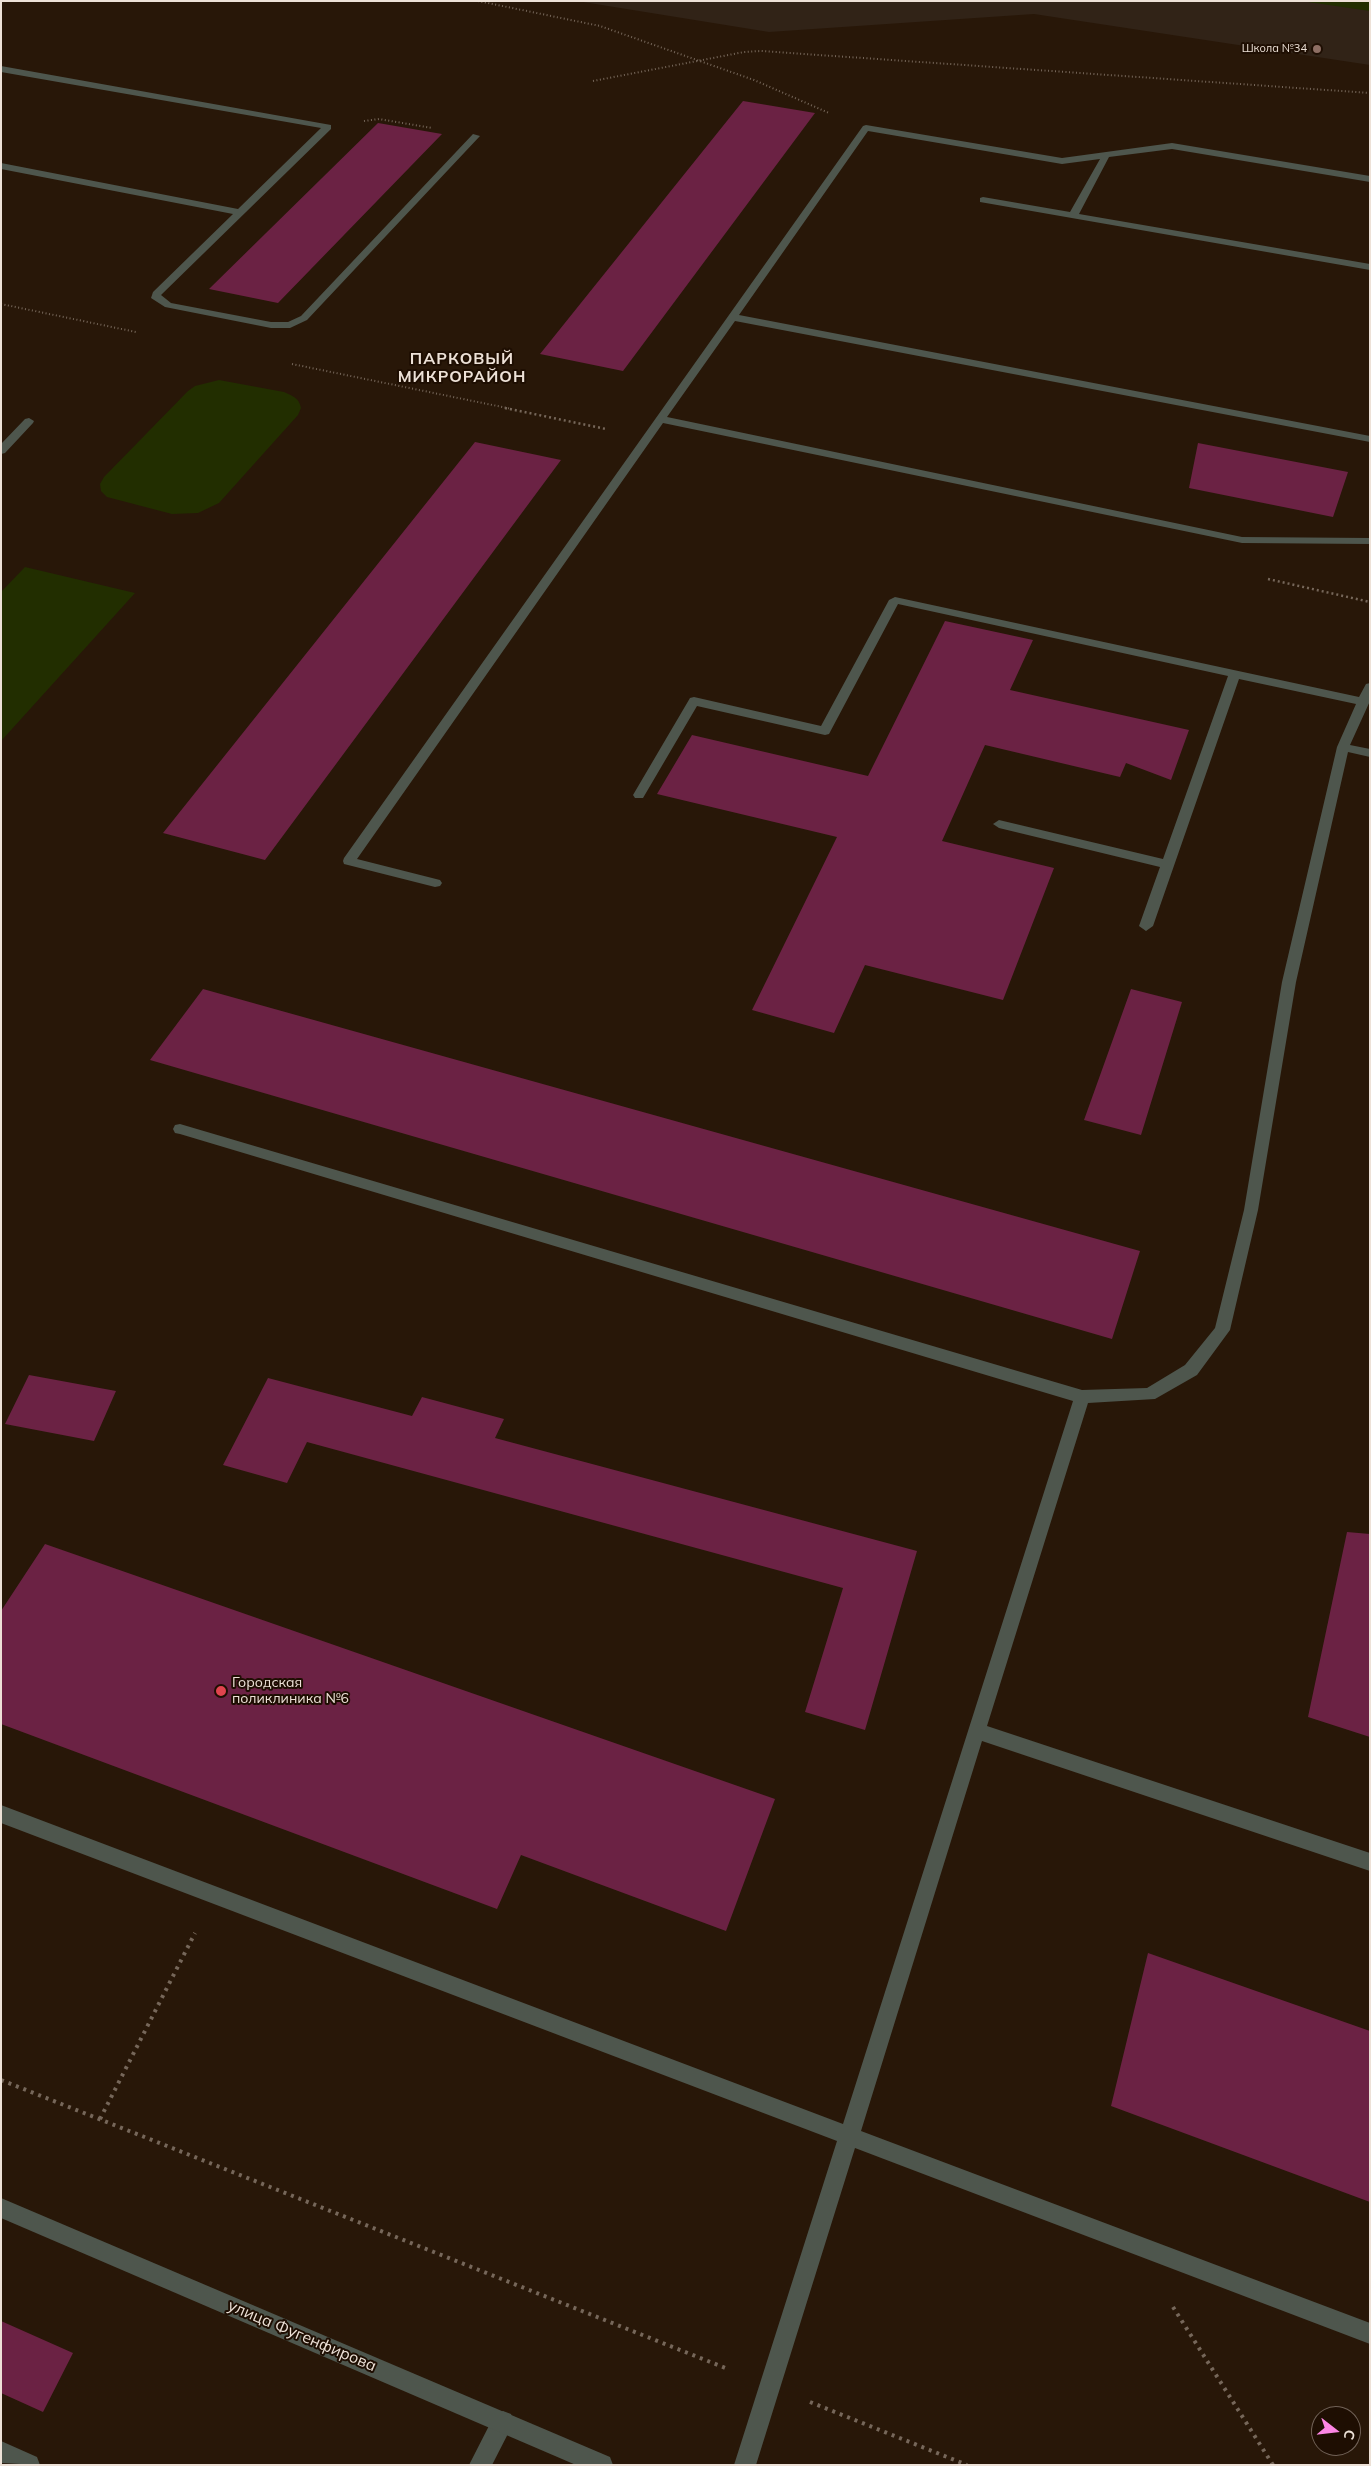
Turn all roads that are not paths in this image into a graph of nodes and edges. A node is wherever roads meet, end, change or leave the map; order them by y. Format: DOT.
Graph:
graph roads {
  1 [pos="1,69"];
  2 [pos="476,136"];
  3 [pos="1106,155"];
  4 [pos="1,166"];
  5 [pos="1370,179"];
  6 [pos="983,200"];
  7 [pos="239,212"];
  8 [pos="1073,216"];
  9 [pos="1370,267"];
  10 [pos="732,317"];
  11 [pos="660,419"];
  12 [pos="29,421"];
  13 [pos="1370,439"];
  14 [pos="1,450"];
  15 [pos="1370,541"];
  16 [pos="1235,674"];
  17 [pos="1370,687"];
  18 [pos="1363,702"];
  19 [pos="1343,747"];
  20 [pos="1370,753"];
  21 [pos="638,795"];
  22 [pos="999,824"];
  23 [pos="1167,864"];
  24 [pos="435,883"];
  25 [pos="1146,926"];
  26 [pos="180,1129"];
  27 [pos="1082,1396"];
  28 [pos="977,1731"];
  29 [pos="1,1814"];
  30 [pos="1370,1862"];
  31 [pos="850,2136"];
  32 [pos="1,2208"];
  33 [pos="1370,2334"];
  34 [pos="503,2422"];
  35 [pos="1,2452"];
  36 [pos="29,2465"];
  37 [pos="480,2465"];
  38 [pos="602,2465"];
  39 [pos="745,2465"];
  1 -- 7 [label="street"];
  2 -- 7 [label="street"];
  3 -- 5 [label="street"];
  3 -- 8 [label="street"];
  3 -- 10 [label="street"];
  4 -- 7 [label="street"];
  6 -- 8 [label="street"];
  8 -- 9 [label="street"];
  10 -- 11 [label="street"];
  10 -- 13 [label="street"];
  11 -- 15 [label="street"];
  11 -- 24 [label="street"];
  12 -- 14 [label="street"];
  16 -- 18 [label="street"];
  16 -- 21 [label="street"];
  16 -- 23 [label="street"];
  17 -- 18 [label="street"];
  18 -- 19 [label="street"];
  19 -- 20 [label="street"];
  19 -- 27 [label="street"];
  22 -- 23 [label="street"];
  23 -- 25 [label="street"];
  26 -- 27 [label="street"];
  27 -- 28 [label="street"];
  28 -- 30 [label="street"];
  28 -- 31 [label="street"];
  29 -- 31 [label="street"];
  31 -- 33 [label="street"];
  31 -- 39 [label="street"];
  32 -- 34 [label="street, улица Фугенфирова"];
  34 -- 37 [label="street"];
  34 -- 38 [label="street, улица Фугенфирова"];
  35 -- 36 [label="street"];
}
